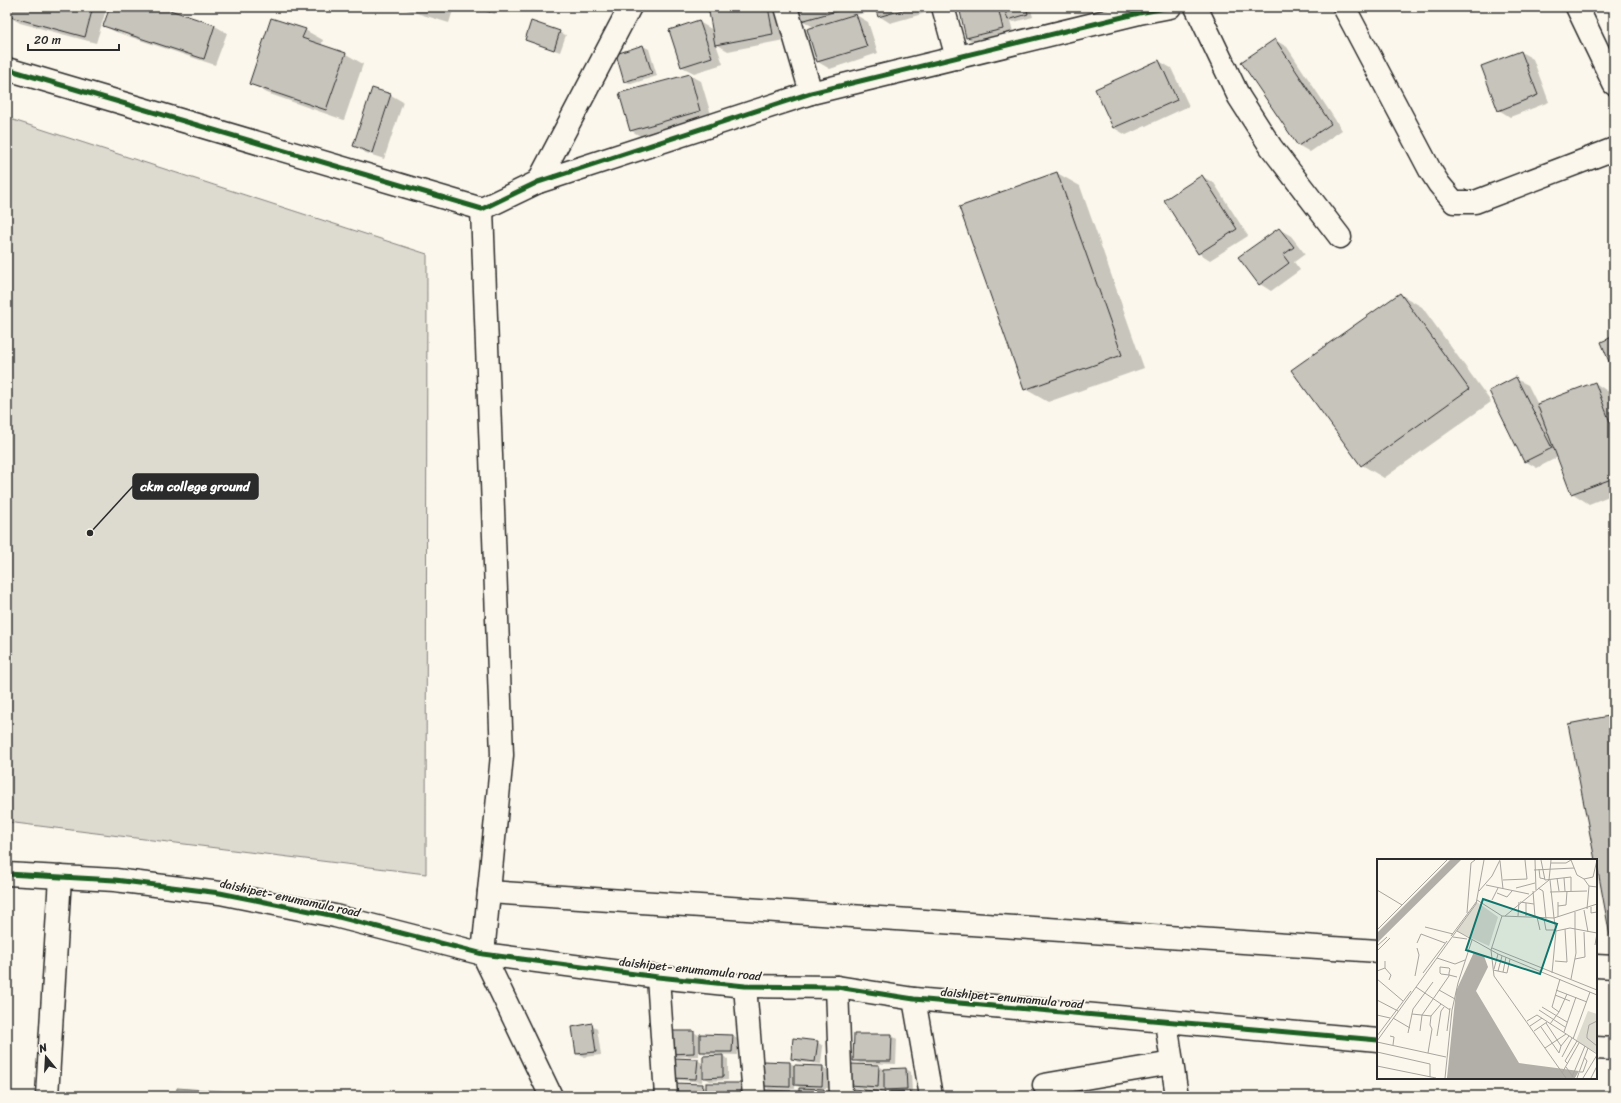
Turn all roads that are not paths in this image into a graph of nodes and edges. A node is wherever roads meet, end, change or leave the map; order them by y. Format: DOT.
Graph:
graph roads {
  1 [pos="630,7"];
  2 [pos="786,7"];
  3 [pos="943,7"];
  4 [pos="1170,7"];
  5 [pos="1196,7"];
  6 [pos="1344,7"];
  7 [pos="1577,7"];
  8 [pos="1138,10"];
  9 [pos="957,58"];
  10 [pos="7,69"];
  11 [pos="1614,84"];
  12 [pos="811,93"];
  13 [pos="1614,149"];
  14 [pos="538,182"];
  15 [pos="482,209"];
  16 [pos="1340,236"];
  17 [pos="7,874"];
  18 [pos="60,877"];
  19 [pos="489,892"];
  20 [pos="1377,951"];
  21 [pos="483,954"];
  22 [pos="1597,966"];
  23 [pos="1614,967"];
  24 [pos="658,977"];
  25 [pos="745,986"];
  26 [pos="837,987"];
  27 [pos="914,999"];
  28 [pos="1166,1022"];
  29 [pos="1377,1040"];
  30 [pos="1597,1048"];
  31 [pos="1614,1049"];
  32 [pos="1172,1063"];
  33 [pos="1044,1085"];
  34 [pos="47,1096"];
  35 [pos="551,1096"];
  36 [pos="666,1096"];
  37 [pos="754,1096"];
  38 [pos="841,1096"];
  39 [pos="931,1096"];
  40 [pos="1177,1096"];
  1 -- 14 [label="street"];
  2 -- 12 [label="street"];
  3 -- 9 [label="street"];
  4 -- 8 [label="street"];
  5 -- 16 [label="street"];
  6 -- 13 [label="street"];
  7 -- 11 [label="street"];
  8 -- 9 [label="street"];
  9 -- 12 [label="street"];
  10 -- 15 [label="street"];
  12 -- 14 [label="street"];
  14 -- 15 [label="street"];
  15 -- 19 [label="street"];
  17 -- 18 [label="street, daishipet- enumamula road"];
  18 -- 21 [label="street, daishipet- enumamula road"];
  18 -- 34 [label="street"];
  19 -- 20 [label="street"];
  19 -- 21 [label="street"];
  21 -- 24 [label="street, daishipet- enumamula road"];
  21 -- 35 [label="street"];
  22 -- 23 [label="street"];
  24 -- 25 [label="street, daishipet- enumamula road"];
  24 -- 36 [label="street"];
  25 -- 26 [label="street, daishipet- enumamula road"];
  25 -- 37 [label="street"];
  26 -- 27 [label="street, daishipet- enumamula road"];
  26 -- 38 [label="street"];
  27 -- 28 [label="street, daishipet- enumamula road"];
  27 -- 39 [label="street"];
  28 -- 29 [label="street, daishipet- enumamula road"];
  28 -- 32 [label="street"];
  30 -- 31 [label="street"];
  32 -- 33 [label="street"];
  32 -- 40 [label="street"];
}
